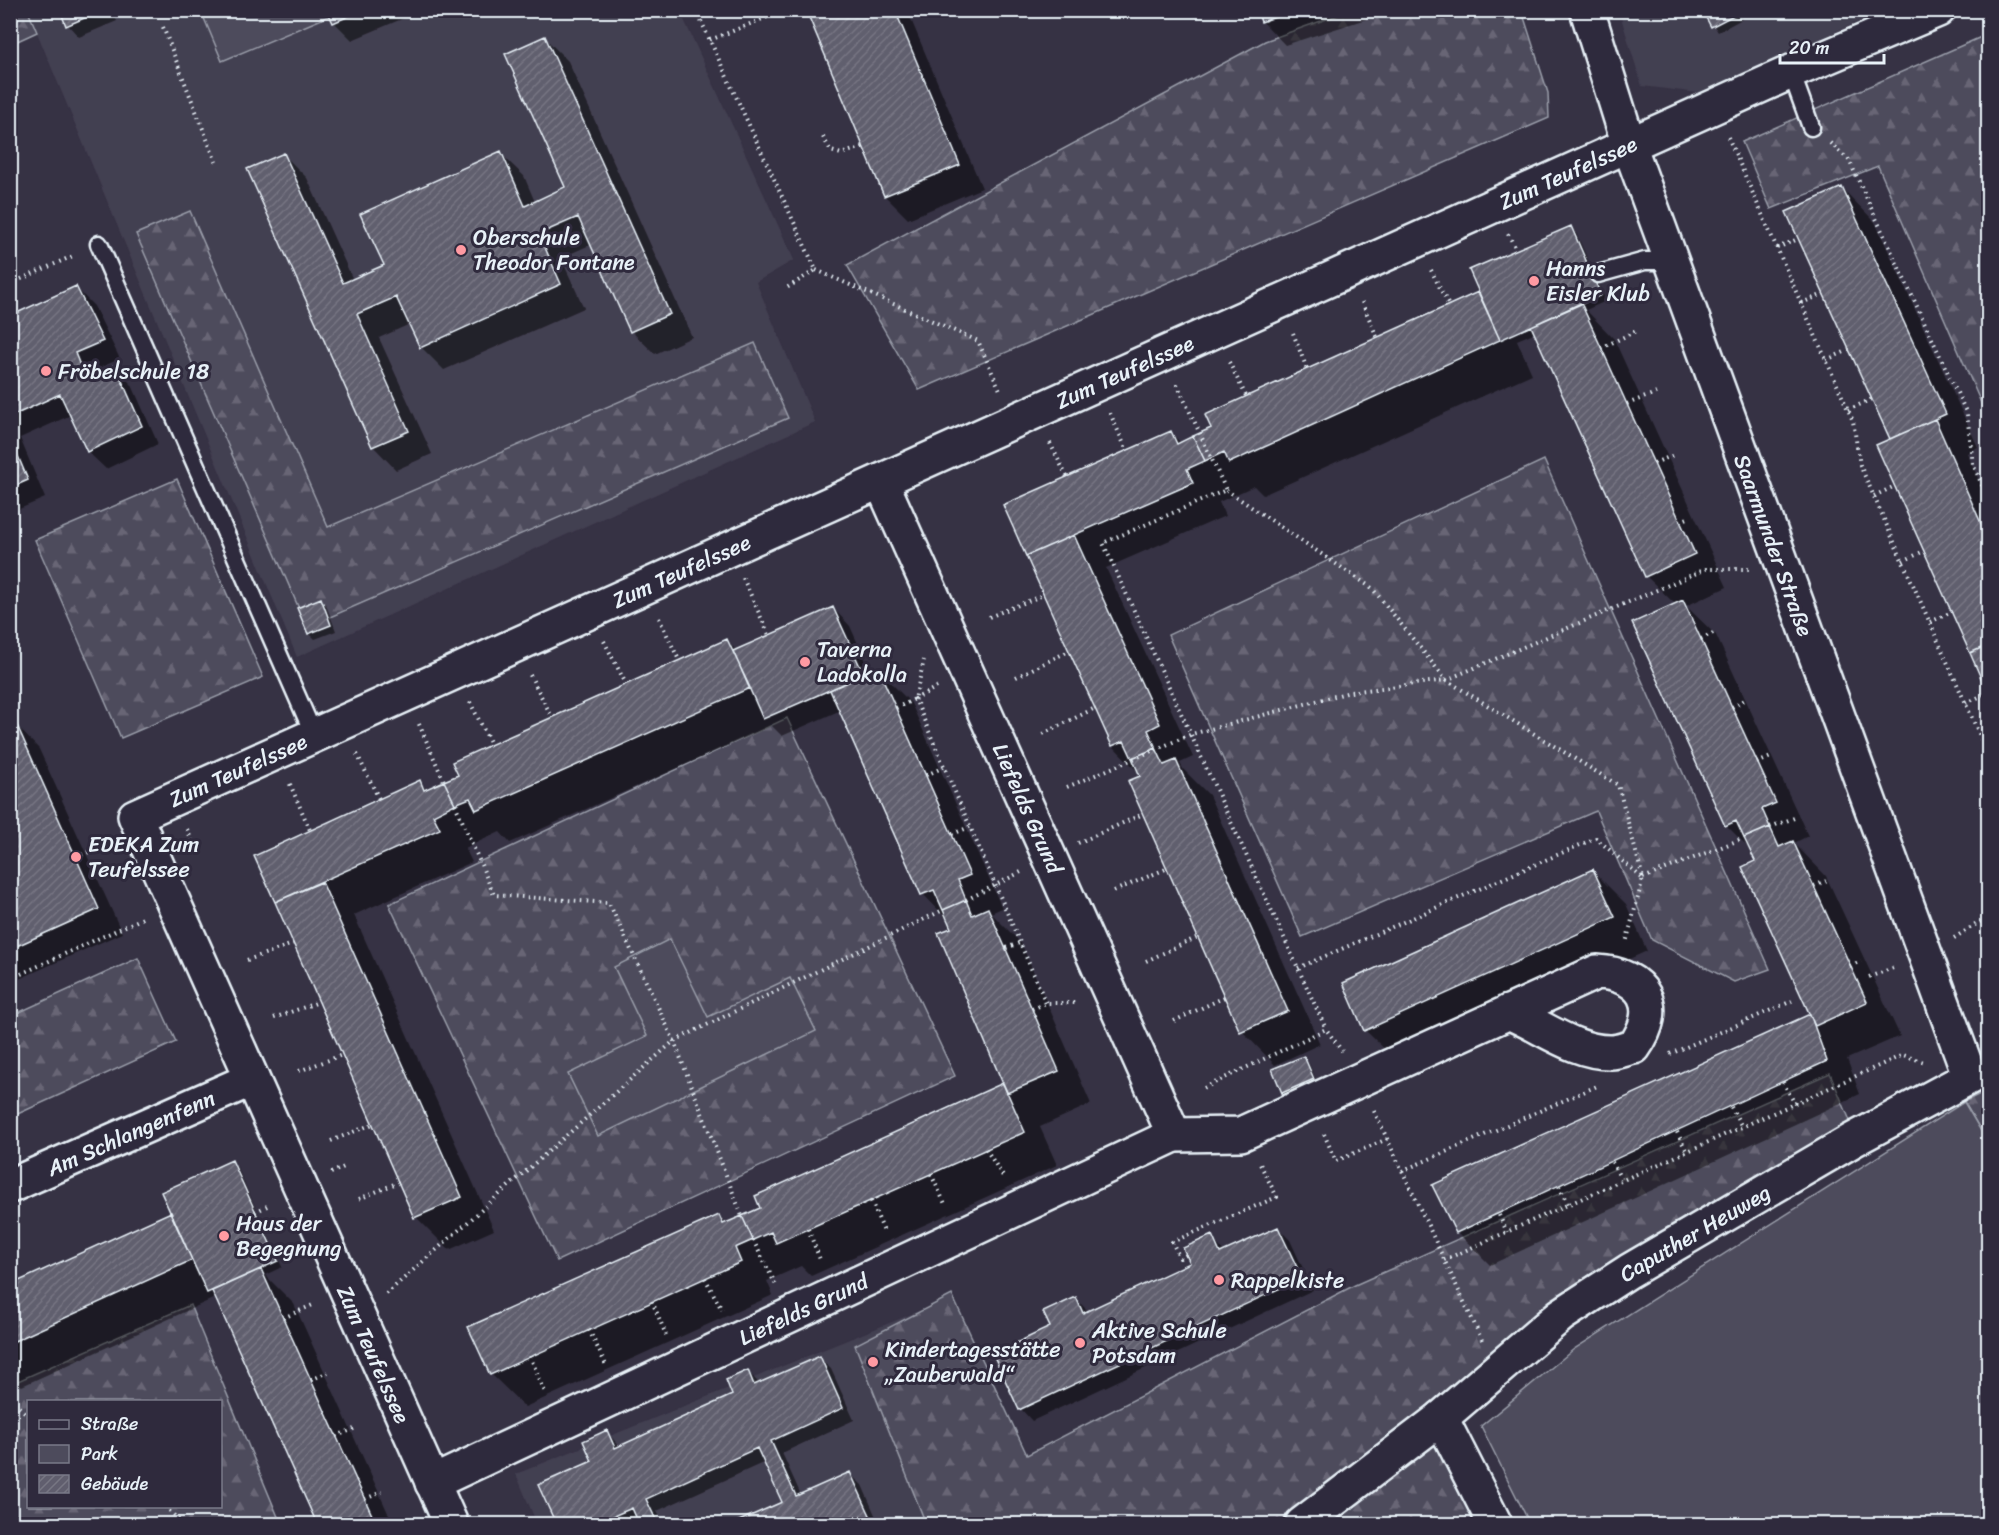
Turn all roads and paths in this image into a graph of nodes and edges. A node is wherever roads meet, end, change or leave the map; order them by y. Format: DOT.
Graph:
graph roads {
  1 [pos="696,10"];
  2 [pos="1587,10"];
  3 [pos="1938,10"];
  4 [pos="770,16"];
  5 [pos="163,27"];
  6 [pos="710,40"];
  7 [pos="1791,72"];
  8 [pos="1724,126"];
  9 [pos="1811,128"];
  10 [pos="823,137"];
  11 [pos="1629,145"];
  12 [pos="863,147"];
  13 [pos="216,162"];
  14 [pos="1798,239"];
  15 [pos="99,244"];
  16 [pos="1777,248"];
  17 [pos="1671,261"];
  18 [pos="1430,268"];
  19 [pos="816,270"];
  20 [pos="1598,274"];
  21 [pos="10,284"];
  22 [pos="785,289"];
  23 [pos="1824,294"];
  24 [pos="1361,299"];
  25 [pos="1801,303"];
  26 [pos="1448,304"];
  27 [pos="1292,330"];
  28 [pos="1638,330"];
  29 [pos="1377,337"];
  30 [pos="1601,348"];
  31 [pos="1849,350"];
  32 [pos="1227,359"];
  33 [pos="1826,360"];
  34 [pos="1307,369"];
  35 [pos="1176,383"];
  36 [pos="1656,393"];
  37 [pos="1246,396"];
  38 [pos="1872,399"];
  39 [pos="1105,402"];
  40 [pos="1627,404"];
  41 [pos="1848,410"];
  42 [pos="1014,421"];
  43 [pos="1048,440"];
  44 [pos="1127,451"];
  45 [pos="1674,455"];
  46 [pos="1654,463"];
  47 [pos="1067,477"];
  48 [pos="881,481"];
  49 [pos="1895,486"];
  50 [pos="1226,490"];
  51 [pos="1874,496"];
  52 [pos="1989,499"];
  53 [pos="1691,517"];
  54 [pos="1680,521"];
  55 [pos="1924,551"];
  56 [pos="1903,561"];
  57 [pos="739,569"];
  58 [pos="1783,569"];
  59 [pos="1042,594"];
  60 [pos="653,607"];
  61 [pos="1952,612"];
  62 [pos="989,617"];
  63 [pos="1930,622"];
  64 [pos="600,632"];
  65 [pos="1715,632"];
  66 [pos="769,635"];
  67 [pos="1701,639"];
  68 [pos="926,649"];
  69 [pos="1069,651"];
  70 [pos="679,660"];
  71 [pos="525,665"];
  72 [pos="1016,677"];
  73 [pos="1446,680"];
  74 [pos="626,684"];
  75 [pos="939,686"];
  76 [pos="466,692"];
  77 [pos="1988,693"];
  78 [pos="915,699"];
  79 [pos="1745,700"];
  80 [pos="1966,703"];
  81 [pos="1732,707"];
  82 [pos="896,708"];
  83 [pos="1095,708"];
  84 [pos="415,715"];
  85 [pos="552,717"];
  86 [pos="1042,734"];
  87 [pos="1192,734"];
  88 [pos="314,735"];
  89 [pos="352,744"];
  90 [pos="491,744"];
  91 [pos="1989,754"];
  92 [pos="1771,757"];
  93 [pos="1757,763"];
  94 [pos="944,767"];
  95 [pos="286,774"];
  96 [pos="926,775"];
  97 [pos="444,781"];
  98 [pos="1067,787"];
  99 [pos="379,799"];
  100 [pos="455,804"];
  101 [pos="1143,814"];
  102 [pos="1797,817"];
  103 [pos="970,827"];
  104 [pos="1770,828"];
  105 [pos="310,830"];
  106 [pos="952,834"];
  107 [pos="1090,837"];
  108 [pos="1744,838"];
  109 [pos="115,854"];
  110 [pos="76,857"];
  111 [pos="1168,868"];
  112 [pos="1643,878"];
  113 [pos="1826,881"];
  114 [pos="1814,886"];
  115 [pos="1114,891"];
  116 [pos="943,910"];
  117 [pos="144,917"];
  118 [pos="1198,937"];
  119 [pos="1020,943"];
  120 [pos="293,944"];
  121 [pos="1006,948"];
  122 [pos="247,960"];
  123 [pos="1146,961"];
  124 [pos="1861,961"];
  125 [pos="1850,966"];
  126 [pos="1298,968"];
  127 [pos="1619,973"];
  128 [pos="10,979"];
  129 [pos="1225,997"];
  130 [pos="319,1002"];
  131 [pos="1046,1003"];
  132 [pos="1080,1003"];
  133 [pos="1032,1009"];
  134 [pos="1508,1012"];
  135 [pos="274,1018"];
  136 [pos="1173,1021"];
  137 [pos="1326,1029"];
  138 [pos="675,1041"];
  139 [pos="342,1055"];
  140 [pos="1903,1055"];
  141 [pos="1352,1067"];
  142 [pos="299,1071"];
  143 [pos="1970,1077"];
  144 [pos="252,1079"];
  145 [pos="1783,1082"];
  146 [pos="1204,1088"];
  147 [pos="1795,1104"];
  148 [pos="1731,1107"];
  149 [pos="373,1124"];
  150 [pos="1742,1127"];
  151 [pos="1677,1132"];
  152 [pos="1324,1134"];
  153 [pos="1174,1135"];
  154 [pos="1387,1139"];
  155 [pos="332,1141"];
  156 [pos="986,1149"];
  157 [pos="1687,1152"];
  158 [pos="1259,1161"];
  159 [pos="1612,1162"];
  160 [pos="998,1167"];
  161 [pos="930,1174"];
  162 [pos="1622,1181"];
  163 [pos="399,1182"];
  164 [pos="10,1186"];
  165 [pos="1559,1186"];
  166 [pos="940,1194"];
  167 [pos="359,1198"];
  168 [pos="279,1200"];
  169 [pos="871,1201"];
  170 [pos="1568,1205"];
  171 [pos="255,1212"];
  172 [pos="1498,1215"];
  173 [pos="742,1216"];
  174 [pos="879,1221"];
  175 [pos="808,1229"];
  176 [pos="1507,1232"];
  177 [pos="1186,1255"];
  178 [pos="1444,1260"];
  179 [pos="825,1271"];
  180 [pos="705,1278"];
  181 [pos="652,1301"];
  182 [pos="315,1304"];
  183 [pos="725,1316"];
  184 [pos="283,1318"];
  185 [pos="359,1319"];
  186 [pos="589,1330"];
  187 [pos="668,1341"];
  188 [pos="530,1356"];
  189 [pos="607,1368"];
  190 [pos="1496,1371"];
  191 [pos="328,1372"];
  192 [pos="311,1380"];
  193 [pos="546,1395"];
  194 [pos="10,1400"];
  195 [pos="27,1414"];
  196 [pos="1441,1418"];
  197 [pos="354,1429"];
  198 [pos="336,1436"];
  199 [pos="432,1483"];
  200 [pos="382,1492"];
  201 [pos="365,1499"];
  202 [pos="167,1508"];
  203 [pos="1989,1520"];
  204 [pos="183,1524"];
  205 [pos="451,1524"];
  206 [pos="1302,1524"];
  207 [pos="1495,1524"];
  208 [pos="1978,1524"];
  1 -- 6 [label="path"];
  2 -- 11 [label="street, Saarmunder Straße"];
  3 -- 7 [label="street, Zum Teufelssee"];
  4 -- 6 [label="path"];
  5 -- 13 [label="path"];
  6 -- 19 [label="path"];
  7 -- 9 [label="lane"];
  7 -- 11 [label="street, Zum Teufelssee"];
  8 -- 16 [label="path"];
  9 -- 52 [label="path"];
  10 -- 12 [label="path"];
  11 -- 17 [label="street, Saarmunder Straße"];
  11 -- 42 [label="street, Zum Teufelssee"];
  14 -- 16 [label="path"];
  15 -- 21 [label="path"];
  15 -- 88 [label="lane"];
  16 -- 25 [label="path"];
  17 -- 20 [label="lane"];
  17 -- 58 [label="street, Saarmunder Straße"];
  18 -- 26 [label="path"];
  19 -- 22 [label="path"];
  19 -- 42 [label="path"];
  23 -- 25 [label="path"];
  24 -- 29 [label="path"];
  25 -- 33 [label="path"];
  27 -- 34 [label="path"];
  28 -- 30 [label="path"];
  31 -- 33 [label="path"];
  32 -- 37 [label="path"];
  33 -- 41 [label="path"];
  35 -- 50 [label="path"];
  36 -- 40 [label="path"];
  38 -- 41 [label="path"];
  39 -- 44 [label="path"];
  41 -- 51 [label="path"];
  42 -- 48 [label="street, Zum Teufelssee"];
  43 -- 47 [label="path"];
  45 -- 46 [label="path"];
  48 -- 88 [label="street, Zum Teufelssee"];
  48 -- 153 [label="street, Liefelds Grund"];
  49 -- 51 [label="path"];
  50 -- 73 [label="path"];
  50 -- 87 [label="path"];
  51 -- 56 [label="path"];
  53 -- 54 [label="path"];
  55 -- 56 [label="path"];
  56 -- 63 [label="path"];
  57 -- 66 [label="path"];
  58 -- 73 [label="path"];
  58 -- 143 [label="street, Saarmunder Straße"];
  59 -- 62 [label="path"];
  60 -- 70 [label="path"];
  61 -- 63 [label="path"];
  63 -- 80 [label="path"];
  64 -- 74 [label="path"];
  65 -- 67 [label="path"];
  68 -- 78 [label="path"];
  69 -- 72 [label="path"];
  71 -- 85 [label="path"];
  73 -- 87 [label="path"];
  73 -- 112 [label="path"];
  75 -- 78 [label="path"];
  76 -- 90 [label="path"];
  77 -- 80 [label="path"];
  78 -- 82 [label="path"];
  78 -- 94 [label="path"];
  79 -- 81 [label="path"];
  80 -- 91 [label="path"];
  83 -- 86 [label="path"];
  84 -- 97 [label="path"];
  87 -- 98 [label="path"];
  87 -- 126 [label="path"];
  88 -- 144 [label="street, Zum Teufelssee"];
  89 -- 99 [label="path"];
  92 -- 93 [label="path"];
  94 -- 96 [label="path"];
  94 -- 103 [label="path"];
  95 -- 105 [label="path"];
  100 -- 138 [label="path"];
  101 -- 107 [label="path"];
  102 -- 104 [label="path"];
  103 -- 106 [label="path"];
  103 -- 119 [label="path"];
  108 -- 112 [label="path"];
  109 -- 110 [label="path"];
  111 -- 115 [label="path"];
  112 -- 126 [label="path"];
  112 -- 127 [label="path"];
  113 -- 114 [label="path"];
  116 -- 138 [label="path"];
  117 -- 128 [label="path"];
  118 -- 123 [label="path"];
  119 -- 121 [label="path"];
  119 -- 131 [label="path"];
  120 -- 122 [label="path"];
  124 -- 125 [label="path"];
  126 -- 137 [label="path"];
  127 -- 134 [label="street, Liefelds Grund"];
  127 -- 134 [label="street"];
  129 -- 136 [label="path"];
  130 -- 135 [label="path"];
  131 -- 132 [label="path"];
  131 -- 133 [label="path"];
  134 -- 141 [label="street, Liefelds Grund"];
  137 -- 141 [label="path"];
  137 -- 146 [label="path"];
  138 -- 173 [label="path"];
  138 -- 185 [label="path"];
  139 -- 142 [label="path"];
  140 -- 147 [label="path"];
  141 -- 153 [label="street, Liefelds Grund"];
  141 -- 154 [label="path"];
  143 -- 190 [label="street, Caputher Heuweg"];
  144 -- 164 [label="street, Am Schlangenfenn"];
  144 -- 185 [label="street, Zum Teufelssee"];
  145 -- 147 [label="path"];
  147 -- 150 [label="path"];
  148 -- 150 [label="path"];
  149 -- 155 [label="path"];
  150 -- 157 [label="path"];
  151 -- 157 [label="path"];
  152 -- 154 [label="path"];
  153 -- 199 [label="street, Liefelds Grund"];
  154 -- 178 [label="path"];
  156 -- 160 [label="path"];
  157 -- 162 [label="path"];
  158 -- 177 [label="path"];
  159 -- 162 [label="path"];
  161 -- 166 [label="path"];
  162 -- 170 [label="path"];
  163 -- 167 [label="path"];
  165 -- 170 [label="path"];
  168 -- 171 [label="path"];
  169 -- 174 [label="path"];
  170 -- 176 [label="path"];
  172 -- 176 [label="path"];
  175 -- 179 [label="path"];
  176 -- 178 [label="path"];
  178 -- 190 [label="path"];
  180 -- 183 [label="path"];
  181 -- 187 [label="path"];
  182 -- 184 [label="path"];
  185 -- 199 [label="street, Zum Teufelssee"];
  186 -- 189 [label="path"];
  188 -- 193 [label="path"];
  190 -- 196 [label="street, Caputher Heuweg"];
  191 -- 192 [label="path"];
  194 -- 195 [label="path"];
  196 -- 206 [label="street, Caputher Heuweg"];
  196 -- 207 [label="street"];
  197 -- 198 [label="path"];
  199 -- 205 [label="street, Zum Teufelssee"];
  200 -- 201 [label="path"];
  202 -- 204 [label="path"];
  203 -- 208 [label="path"];
}
